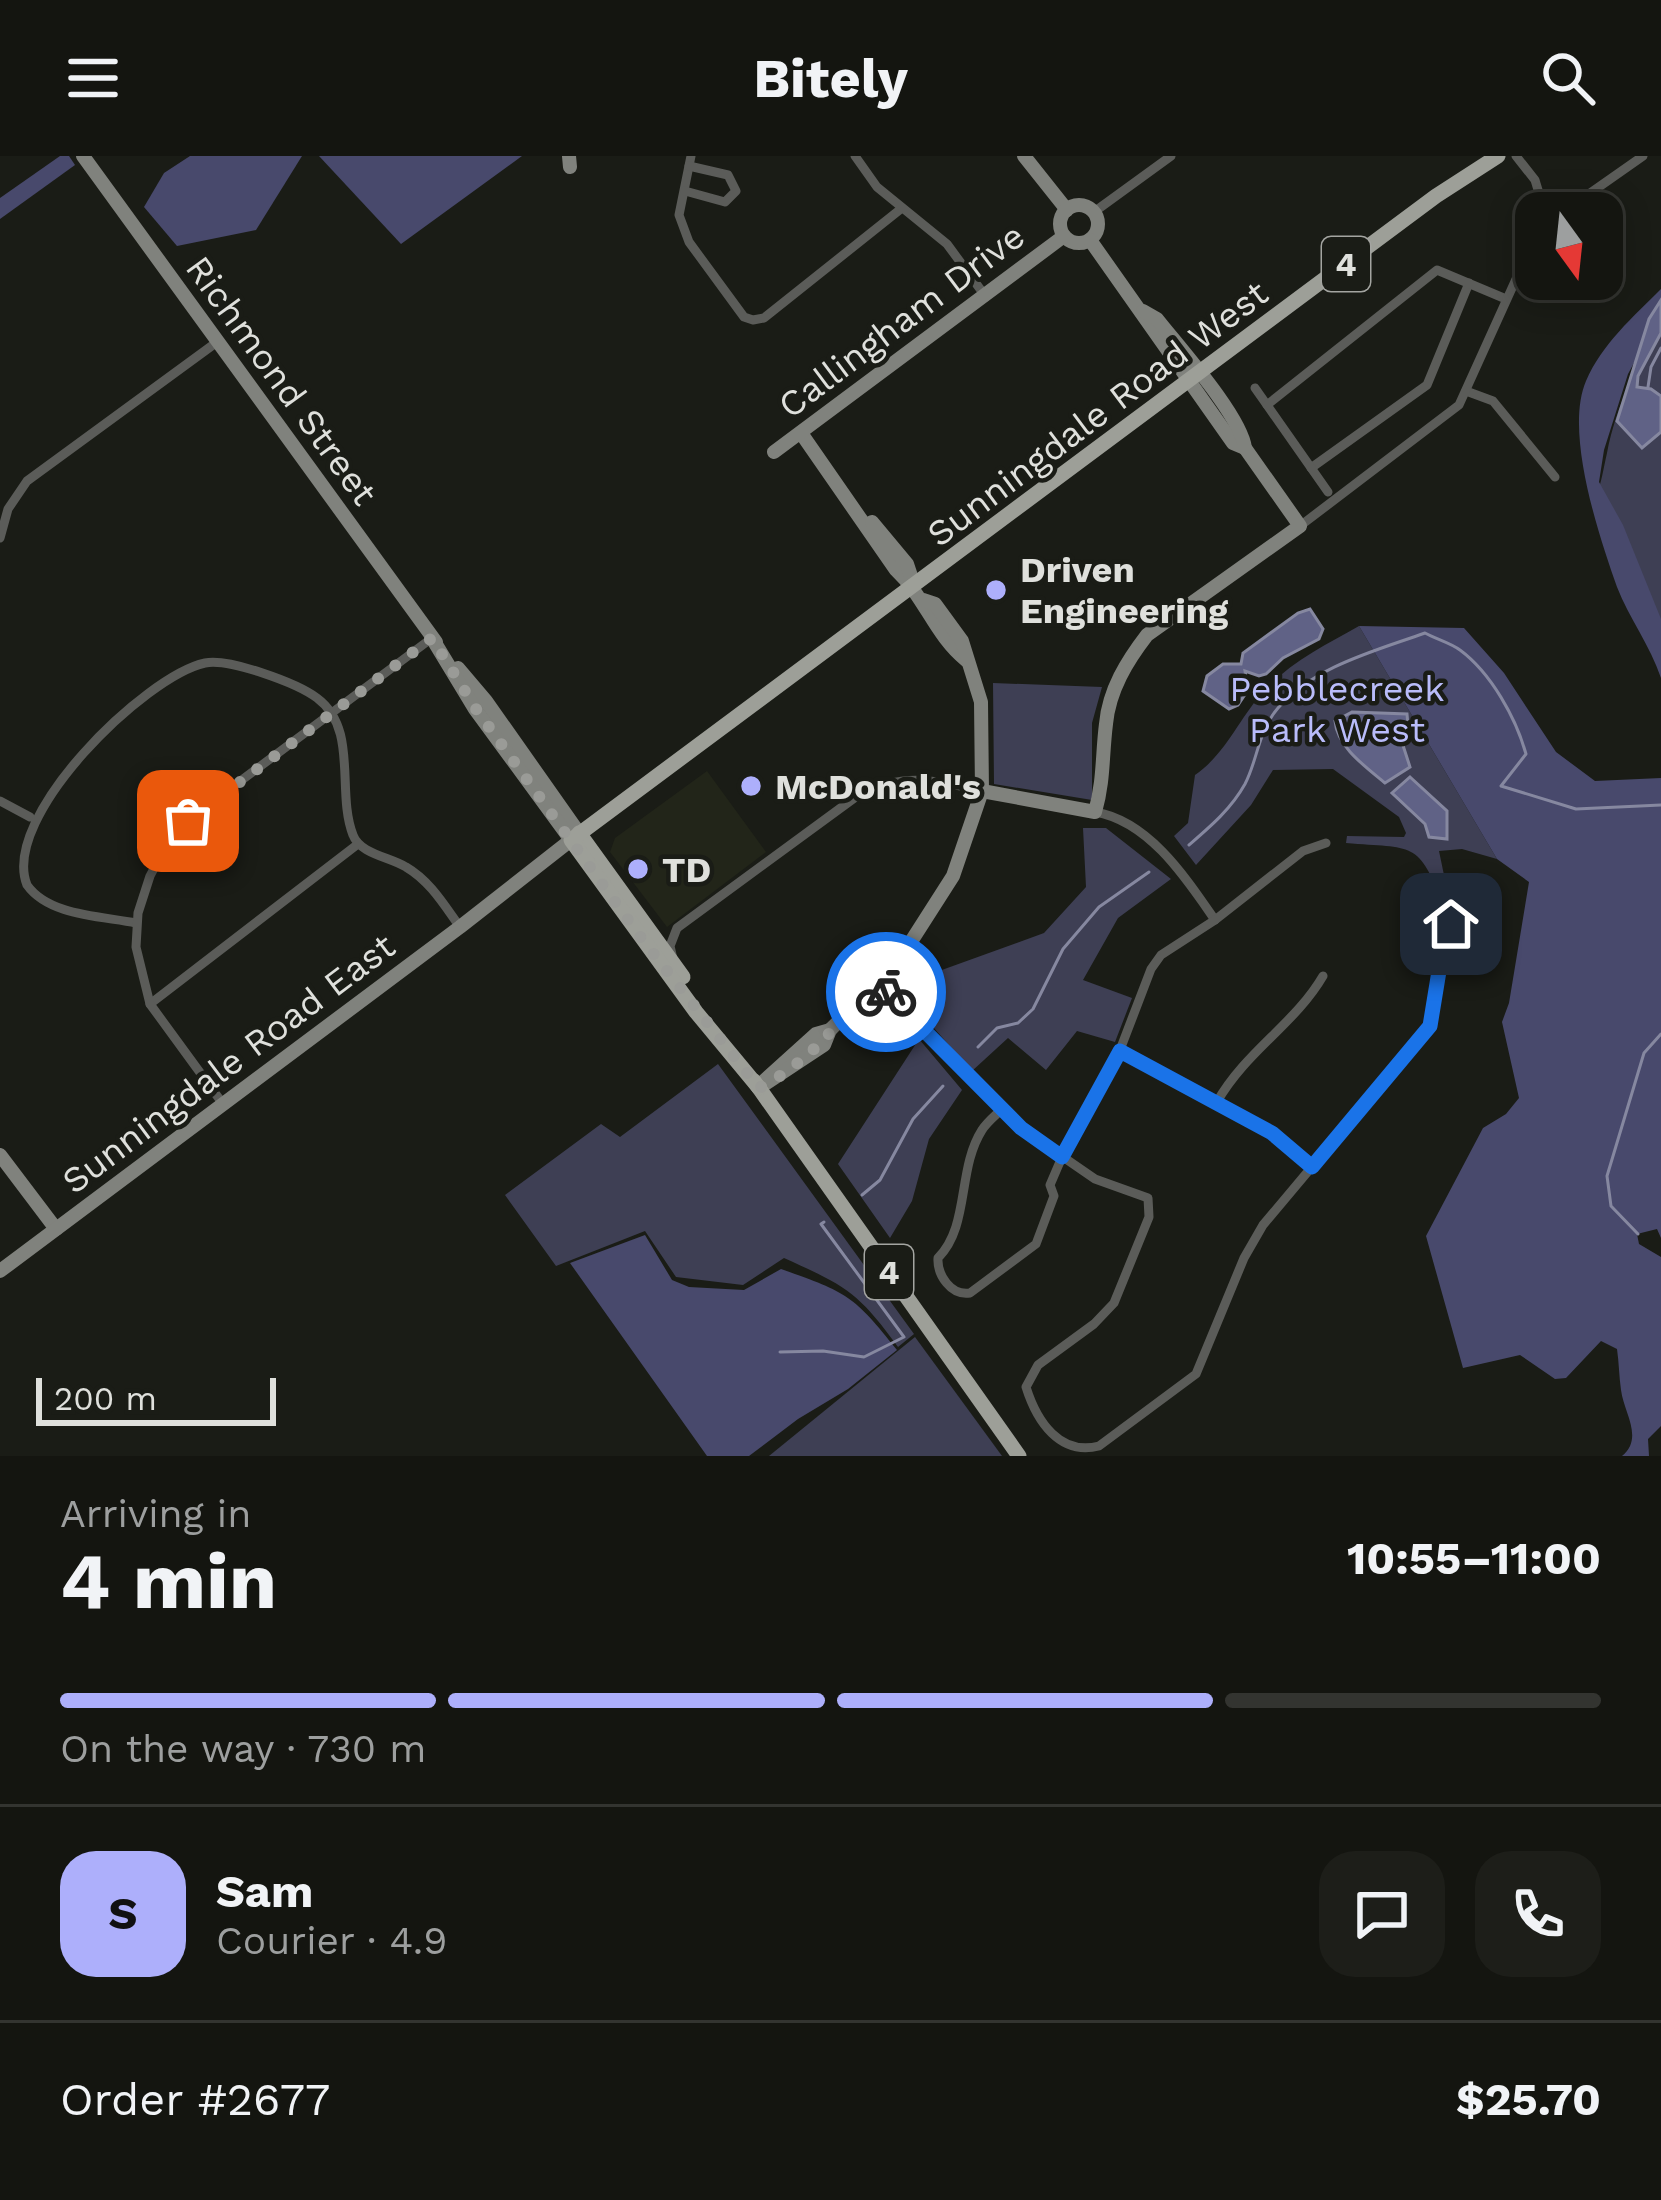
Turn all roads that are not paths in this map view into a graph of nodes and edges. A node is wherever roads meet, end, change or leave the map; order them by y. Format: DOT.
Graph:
graph roads {
  1 [pos="83,156"];
  2 [pos="854,156"];
  3 [pos="1024,156"];
  4 [pos="1171,156"];
  5 [pos="1486,156"];
  6 [pos="1498,156"];
  7 [pos="1516,156"];
  8 [pos="1642,156"];
  9 [pos="690,161"];
  10 [pos="1453,186"];
  11 [pos="685,191"];
  12 [pos="1539,192"];
  13 [pos="1592,192"];
  14 [pos="902,208"];
  15 [pos="1067,210"];
  16 [pos="1094,212"];
  17 [pos="1064,236"];
  18 [pos="1090,240"];
  19 [pos="1515,281"];
  20 [pos="1469,283"];
  21 [pos="986,297"];
  22 [pos="1507,299"];
  23 [pos="218,342"];
  24 [pos="1194,378"];
  25 [pos="1255,388"];
  26 [pos="1466,392"];
  27 [pos="1267,405"];
  28 [pos="801,433"];
  29 [pos="774,452"];
  30 [pos="1311,468"];
  31 [pos="1555,477"];
  32 [pos="1328,492"];
  33 [pos="1300,526"];
  34 [pos="0,538"];
  35 [pos="919,594"];
  36 [pos="432,638"];
  37 [pos="330,713"];
  38 [pos="982,791"];
  39 [pos="0,801"];
  40 [pos="1095,812"];
  41 [pos="30,817"];
  42 [pos="577,839"];
  43 [pos="1326,843"];
  44 [pos="358,844"];
  45 [pos="1215,920"];
  46 [pos="136,922"];
  47 [pos="1451,924"];
  48 [pos="646,926"];
  49 [pos="460,927"];
  50 [pos="677,928"];
  51 [pos="674,964"];
  52 [pos="1323,976"];
  53 [pos="876,982"];
  54 [pos="150,1004"];
  55 [pos="1120,1051"];
  56 [pos="759,1088"];
  57 [pos="1217,1102"];
  58 [pos="224,1104"];
  59 [pos="1002,1109"];
  60 [pos="0,1155"];
  61 [pos="1062,1157"];
  62 [pos="1312,1167"];
  63 [pos="56,1229"];
  64 [pos="0,1271"];
  65 [pos="1019,1456"];
  1 -- 23 [label="street, Richmond Street"];
  2 -- 14 [label="street"];
  3 -- 15 [label="street"];
  4 -- 16 [label="street"];
  5 -- 10 [label="main road, Sunningdale Road West / 4"];
  6 -- 10 [label="main road, Sunningdale Road West"];
  7 -- 12 [label="street"];
  8 -- 13 [label="street"];
  9 -- 11 [label="street"];
  9 -- 11 [label="street"];
  10 -- 24 [label="main road, Sunningdale Road West / 4"];
  11 -- 14 [label="street"];
  14 -- 21 [label="street"];
  15 -- 16 [label="street"];
  15 -- 17 [label="street"];
  16 -- 18 [label="street"];
  17 -- 18 [label="street"];
  17 -- 21 [label="street, Callingham Drive"];
  18 -- 24 [label="street"];
  19 -- 22 [label="street"];
  20 -- 22 [label="street"];
  20 -- 27 [label="street"];
  20 -- 30 [label="street"];
  21 -- 28 [label="street, Callingham Drive"];
  22 -- 26 [label="street"];
  23 -- 34 [label="street"];
  23 -- 36 [label="street, Richmond Street"];
  24 -- 33 [label="street"];
  24 -- 35 [label="main road, Sunningdale Road West / 4"];
  25 -- 27 [label="street"];
  26 -- 31 [label="street"];
  26 -- 33 [label="street"];
  27 -- 30 [label="street"];
  28 -- 29 [label="street, Callingham Drive"];
  28 -- 35 [label="street"];
  30 -- 32 [label="street"];
  33 -- 40 [label="street"];
  35 -- 38 [label="street"];
  35 -- 42 [label="main road, Sunningdale Road West / 4"];
  36 -- 37 [label="street"];
  36 -- 42 [label="street, Richmond Street"];
  37 -- 41 [label="street"];
  37 -- 44 [label="street"];
  37 -- 46 [label="street"];
  38 -- 40 [label="street"];
  38 -- 50 [label="street"];
  38 -- 53 [label="street"];
  39 -- 41 [label="street"];
  40 -- 45 [label="street"];
  41 -- 46 [label="street"];
  42 -- 48 [label="main road, Richmond Street / 4"];
  42 -- 49 [label="street, Sunningdale Road East"];
  42 -- 56 [label="main road, Richmond Street"];
  43 -- 45 [label="street"];
  44 -- 49 [label="street"];
  44 -- 54 [label="street"];
  45 -- 55 [label="street"];
  46 -- 54 [label="street"];
  47 -- 62 [label="street"];
  48 -- 50 [label="street"];
  48 -- 51 [label="main road, Richmond Street / 4"];
  49 -- 58 [label="street, Sunningdale Road East"];
  50 -- 51 [label="street"];
  51 -- 56 [label="main road, Richmond Street / 4"];
  52 -- 57 [label="street"];
  53 -- 56 [label="street"];
  53 -- 59 [label="street"];
  54 -- 58 [label="street"];
  55 -- 57 [label="street"];
  55 -- 61 [label="street"];
  56 -- 65 [label="main road, Richmond Street / 4"];
  57 -- 62 [label="street"];
  58 -- 63 [label="street, Sunningdale Road East"];
  59 -- 61 [label="street"];
  59 -- 61 [label="street"];
  60 -- 63 [label="street"];
  61 -- 62 [label="street"];
  63 -- 64 [label="street, Sunningdale Road East"];
}
